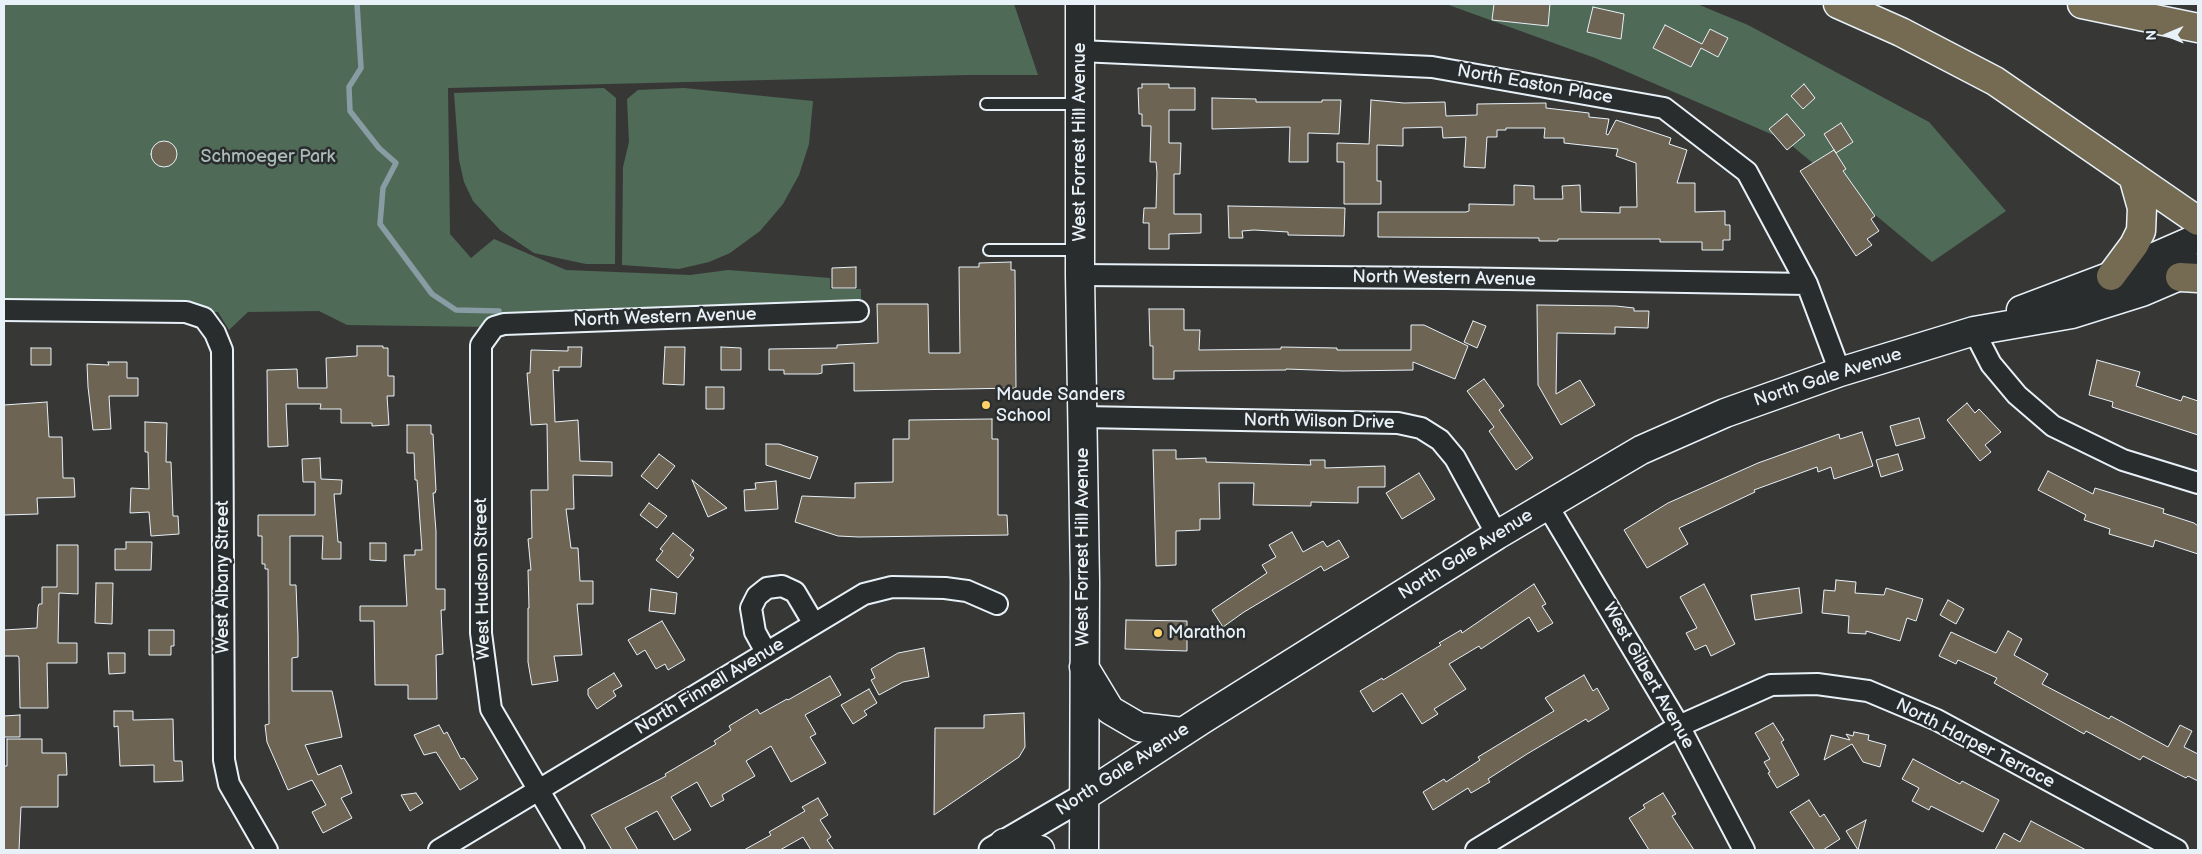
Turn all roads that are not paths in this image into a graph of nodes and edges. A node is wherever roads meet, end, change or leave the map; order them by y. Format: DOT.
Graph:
graph roads {
  1 [pos="1080,4"];
  2 [pos="1838,4"];
  3 [pos="2082,4"];
  4 [pos="2198,28"];
  5 [pos="1080,51"];
  6 [pos="986,104"];
  7 [pos="1080,104"];
  8 [pos="2133,176"];
  9 [pos="2198,222"];
  10 [pos="2198,238"];
  11 [pos="988,250"];
  12 [pos="1080,263"];
  13 [pos="2192,274"];
  14 [pos="2110,276"];
  15 [pos="1807,284"];
  16 [pos="4,310"];
  17 [pos="858,311"];
  18 [pos="1974,331"];
  19 [pos="481,345"];
  20 [pos="1840,372"];
  21 [pos="1083,417"];
  22 [pos="2198,482"];
  23 [pos="1547,505"];
  24 [pos="1497,535"];
  25 [pos="996,604"];
  26 [pos="814,624"];
  27 [pos="766,652"];
  28 [pos="1084,666"];
  29 [pos="1679,726"];
  30 [pos="1183,732"];
  31 [pos="538,790"];
  32 [pos="1083,797"];
  33 [pos="998,847"];
  34 [pos="1480,849"];
  35 [pos="267,850"];
  36 [pos="439,850"];
  37 [pos="574,850"];
  38 [pos="1040,850"];
  39 [pos="1084,850"];
  40 [pos="1744,850"];
  41 [pos="2177,850"];
  1 -- 5 [label="main road, West Forrest Hill Avenue"];
  2 -- 8 [label="highway"];
  3 -- 4 [label="highway"];
  5 -- 7 [label="main road, West Forrest Hill Avenue"];
  5 -- 15 [label="street, North Easton Place"];
  6 -- 7 [label="lane"];
  7 -- 12 [label="main road, West Forrest Hill Avenue"];
  8 -- 9 [label="highway"];
  8 -- 14 [label="highway"];
  10 -- 14 [label="main road, North Gale Avenue"];
  11 -- 12 [label="lane"];
  12 -- 15 [label="street, North Western Avenue"];
  12 -- 21 [label="main road, West Forrest Hill Avenue"];
  13 -- 18 [label="main road, North Gale Avenue"];
  14 -- 18 [label="main road, North Gale Avenue"];
  15 -- 20 [label="street, North Easton Place"];
  16 -- 35 [label="street, West Albany Street"];
  17 -- 19 [label="street, North Western Avenue"];
  18 -- 20 [label="main road, North Gale Avenue"];
  18 -- 22 [label="street"];
  19 -- 31 [label="street, West Hudson Street"];
  20 -- 23 [label="main road, North Gale Avenue"];
  21 -- 24 [label="street, North Wilson Drive"];
  21 -- 28 [label="main road, West Forrest Hill Avenue"];
  23 -- 24 [label="main road, North Gale Avenue"];
  23 -- 29 [label="street, West Gilbert Avenue"];
  24 -- 30 [label="main road, North Gale Avenue"];
  25 -- 26 [label="street, North Finnell Avenue"];
  26 -- 27 [label="street, North Finnell Avenue"];
  26 -- 27 [label="street"];
  27 -- 31 [label="street, North Finnell Avenue"];
  28 -- 30 [label="main road"];
  28 -- 32 [label="main road, West Forrest Hill Avenue"];
  29 -- 34 [label="street, North Harper Terrace"];
  29 -- 40 [label="street, West Gilbert Avenue"];
  29 -- 41 [label="street, North Harper Terrace"];
  30 -- 32 [label="main road, North Gale Avenue"];
  31 -- 36 [label="street, North Finnell Avenue"];
  31 -- 37 [label="street, West Hudson Street"];
  32 -- 33 [label="street, North Gale Avenue"];
  32 -- 39 [label="main road, West Forrest Hill Avenue"];
  33 -- 38 [label="main road"];
}
